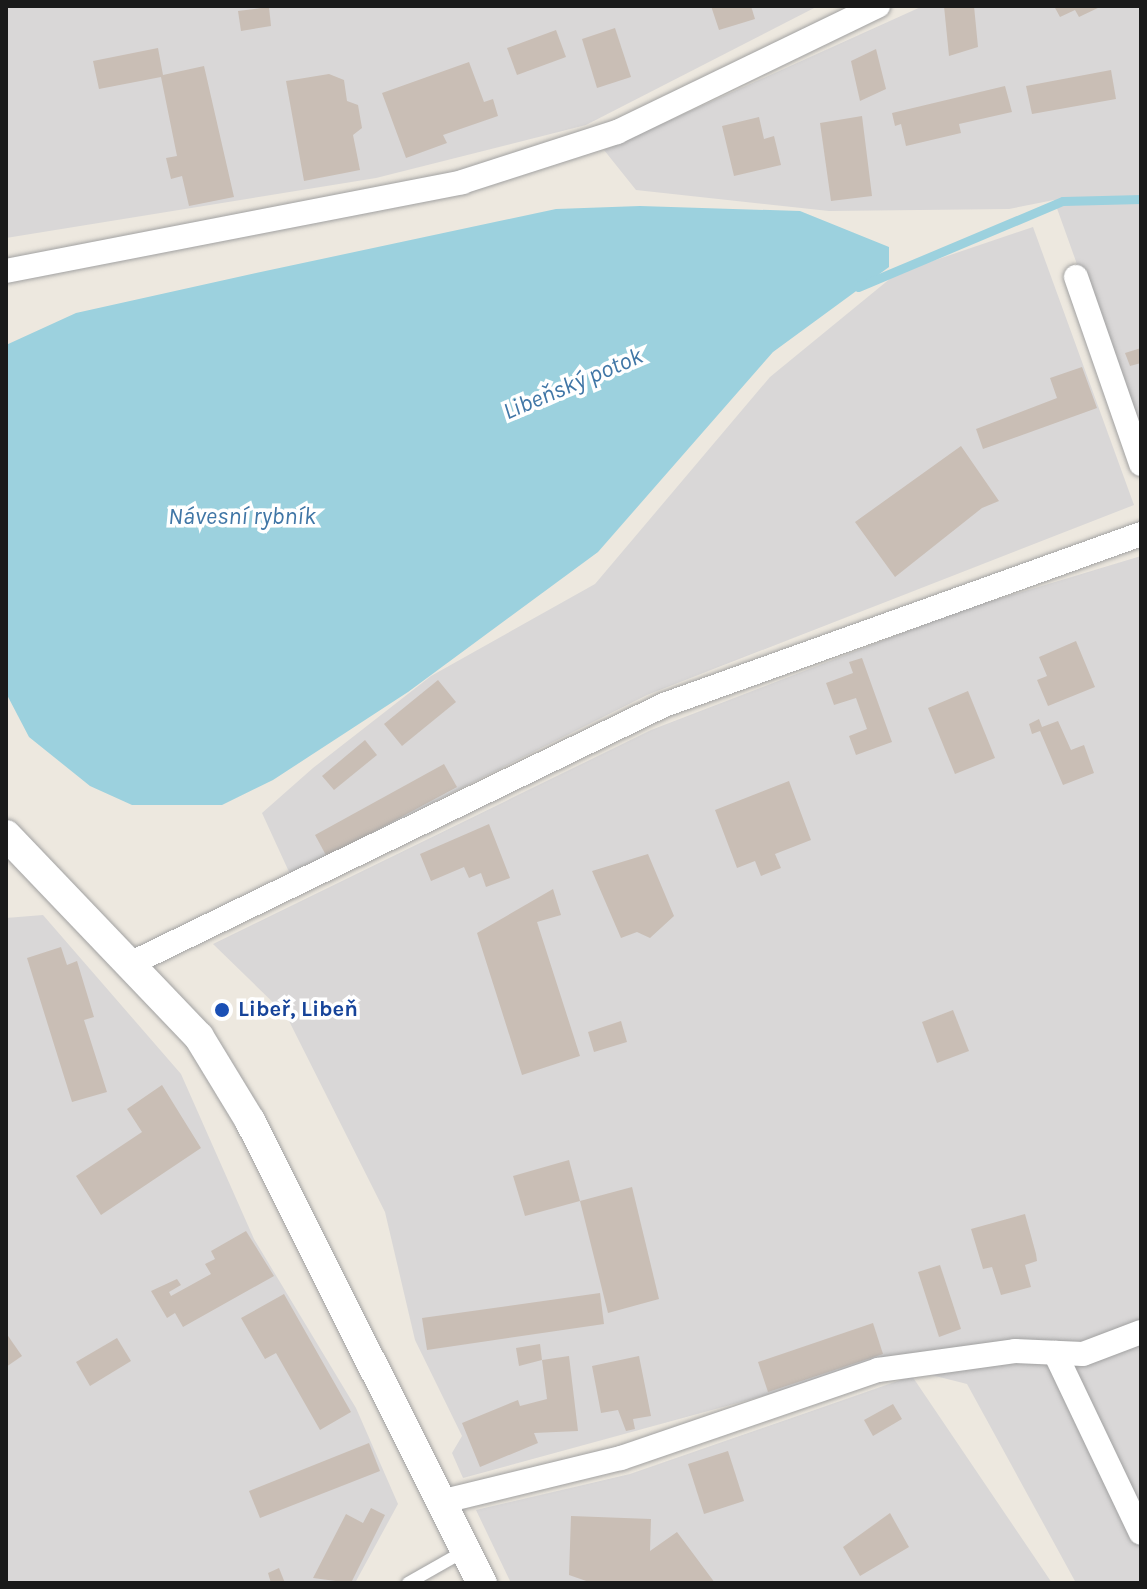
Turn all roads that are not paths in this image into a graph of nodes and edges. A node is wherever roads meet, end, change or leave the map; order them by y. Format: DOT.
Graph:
graph roads {
  1 [pos="878,6"];
  2 [pos="6,271"];
  3 [pos="1076,277"];
  4 [pos="1141,464"];
  5 [pos="1141,534"];
  6 [pos="6,835"];
  7 [pos="132,963"];
  8 [pos="1141,1332"];
  9 [pos="1055,1353"];
  10 [pos="444,1501"];
  11 [pos="1141,1533"];
  12 [pos="466,1550"];
  13 [pos="408,1583"];
  14 [pos="482,1583"];
  1 -- 2 [label="street"];
  3 -- 4 [label="street"];
  5 -- 7 [label="street"];
  6 -- 7 [label="street"];
  7 -- 10 [label="street"];
  8 -- 9 [label="street"];
  9 -- 10 [label="street"];
  9 -- 11 [label="street"];
  10 -- 12 [label="street"];
  12 -- 13 [label="lane"];
  12 -- 14 [label="street"];
}
